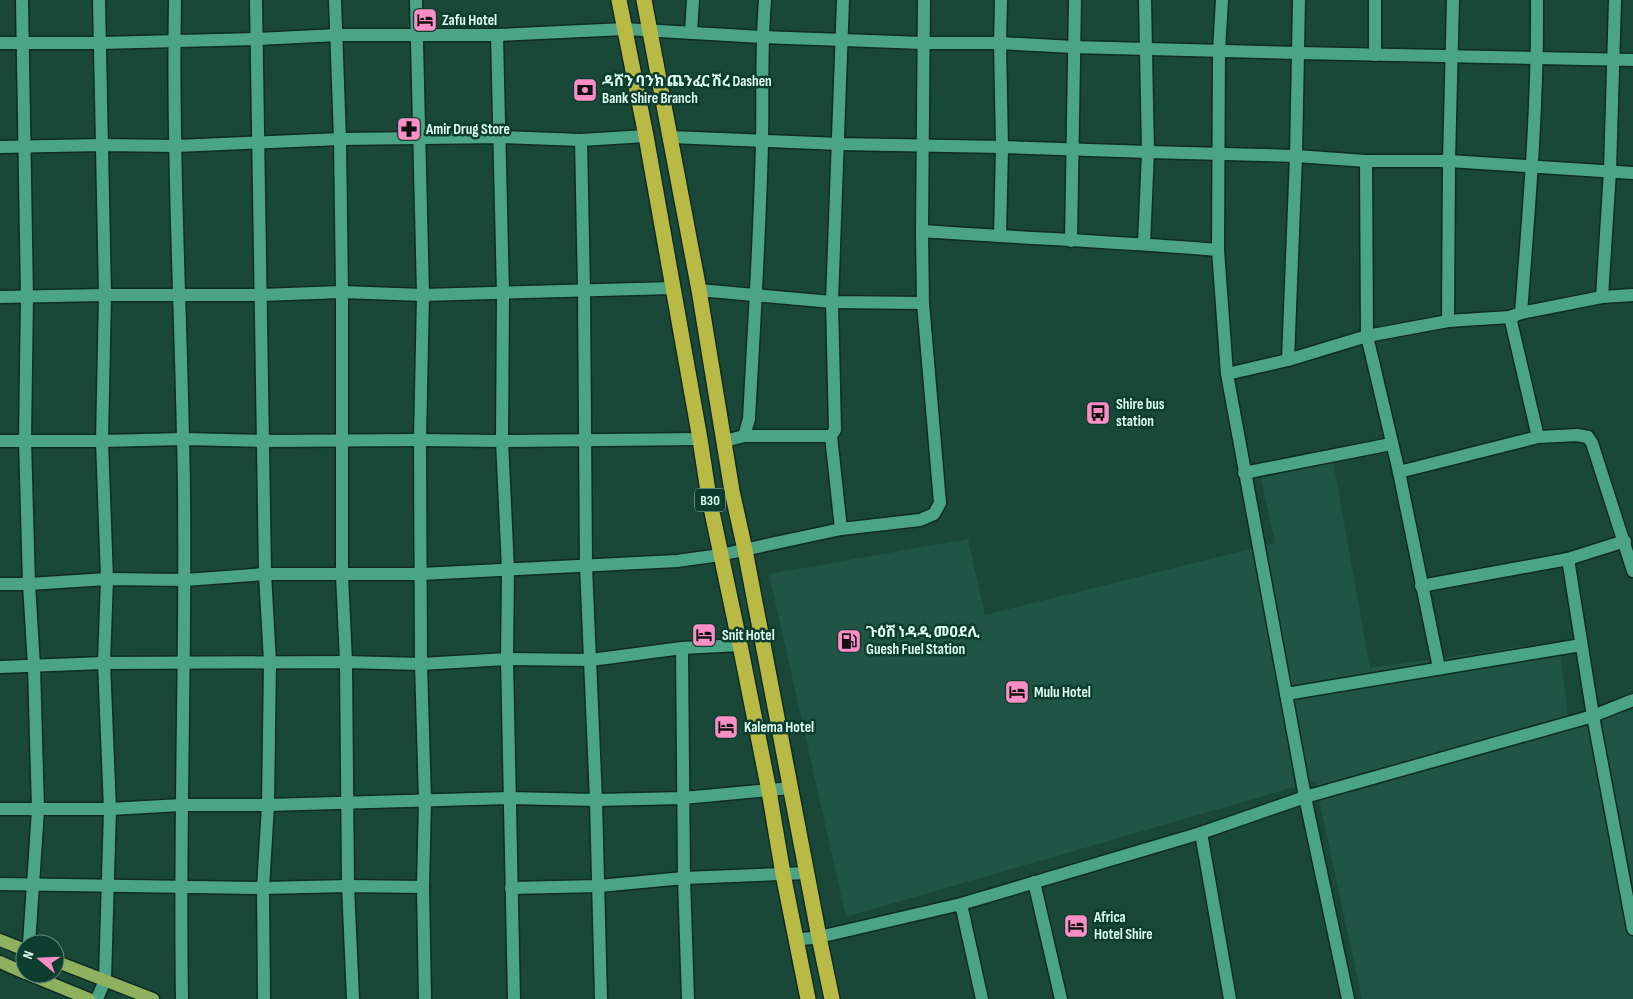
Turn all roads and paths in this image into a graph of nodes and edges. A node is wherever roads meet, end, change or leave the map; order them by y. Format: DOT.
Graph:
graph roads {
  1 [pos="22,0"];
  2 [pos="99,0"];
  3 [pos="175,0"];
  4 [pos="256,0"];
  5 [pos="335,0"];
  6 [pos="416,0"];
  7 [pos="619,0"];
  8 [pos="644,0"];
  9 [pos="693,0"];
  10 [pos="764,0"];
  11 [pos="842,0"];
  12 [pos="924,0"];
  13 [pos="1001,0"];
  14 [pos="1075,0"];
  15 [pos="1145,0"];
  16 [pos="1222,0"];
  17 [pos="1299,0"];
  18 [pos="1375,0"];
  19 [pos="1452,0"];
  20 [pos="1536,0"];
  21 [pos="1615,0"];
  22 [pos="625,28"];
  23 [pos="650,30"];
  24 [pos="691,33"];
  25 [pos="336,35"];
  26 [pos="418,35"];
  27 [pos="497,35"];
  28 [pos="762,37"];
  29 [pos="257,39"];
  30 [pos="842,39"];
  31 [pos="174,41"];
  32 [pos="0,43"];
  33 [pos="24,43"];
  34 [pos="923,43"];
  35 [pos="1000,43"];
  36 [pos="100,44"];
  37 [pos="1073,47"];
  38 [pos="1145,48"];
  39 [pos="1219,51"];
  40 [pos="1298,53"];
  41 [pos="1375,55"];
  42 [pos="1451,56"];
  43 [pos="1537,58"];
  44 [pos="1614,58"];
  45 [pos="1633,60"];
  46 [pos="646,136"];
  47 [pos="501,137"];
  48 [pos="671,137"];
  49 [pos="418,138"];
  50 [pos="340,139"];
  51 [pos="581,140"];
  52 [pos="762,140"];
  53 [pos="258,142"];
  54 [pos="839,144"];
  55 [pos="102,145"];
  56 [pos="922,145"];
  57 [pos="24,146"];
  58 [pos="176,146"];
  59 [pos="1002,147"];
  60 [pos="0,148"];
  61 [pos="1074,149"];
  62 [pos="1148,152"];
  63 [pos="1218,154"];
  64 [pos="1296,156"];
  65 [pos="1366,161"];
  66 [pos="1449,162"];
  67 [pos="1532,166"];
  68 [pos="1610,171"];
  69 [pos="1633,172"];
  70 [pos="922,231"];
  71 [pos="1000,236"];
  72 [pos="1072,241"];
  73 [pos="1144,244"];
  74 [pos="1218,250"];
  75 [pos="673,288"];
  76 [pos="584,290"];
  77 [pos="699,290"];
  78 [pos="342,292"];
  79 [pos="503,294"];
  80 [pos="105,295"];
  81 [pos="261,295"];
  82 [pos="423,295"];
  83 [pos="1633,295"];
  84 [pos="180,296"];
  85 [pos="756,296"];
  86 [pos="0,297"];
  87 [pos="27,297"];
  88 [pos="1602,297"];
  89 [pos="832,302"];
  90 [pos="923,303"];
  91 [pos="1516,315"];
  92 [pos="1448,321"];
  93 [pos="1367,336"];
  94 [pos="1288,360"];
  95 [pos="1227,374"];
  96 [pos="744,436"];
  97 [pos="831,436"];
  98 [pos="1538,437"];
  99 [pos="184,439"];
  100 [pos="585,439"];
  101 [pos="700,439"];
  102 [pos="25,440"];
  103 [pos="342,440"];
  104 [pos="420,440"];
  105 [pos="0,441"];
  106 [pos="102,441"];
  107 [pos="262,441"];
  108 [pos="502,441"];
  109 [pos="725,441"];
  110 [pos="1391,444"];
  111 [pos="1399,472"];
  112 [pos="1244,473"];
  113 [pos="841,529"];
  114 [pos="1625,541"];
  115 [pos="745,550"];
  116 [pos="720,555"];
  117 [pos="1568,559"];
  118 [pos="586,566"];
  119 [pos="508,569"];
  120 [pos="1633,571"];
  121 [pos="265,574"];
  122 [pos="421,574"];
  123 [pos="342,575"];
  124 [pos="107,579"];
  125 [pos="185,580"];
  126 [pos="0,584"];
  127 [pos="28,584"];
  128 [pos="1421,586"];
  129 [pos="758,614"];
  130 [pos="734,619"];
  131 [pos="740,645"];
  132 [pos="1581,645"];
  133 [pos="682,648"];
  134 [pos="507,659"];
  135 [pos="591,660"];
  136 [pos="270,662"];
  137 [pos="346,662"];
  138 [pos="104,663"];
  139 [pos="184,663"];
  140 [pos="420,664"];
  141 [pos="34,666"];
  142 [pos="0,667"];
  143 [pos="1439,668"];
  144 [pos="1286,694"];
  145 [pos="1633,700"];
  146 [pos="1593,716"];
  147 [pos="791,788"];
  148 [pos="769,791"];
  149 [pos="1305,796"];
  150 [pos="509,798"];
  151 [pos="683,798"];
  152 [pos="425,800"];
  153 [pos="596,800"];
  154 [pos="346,804"];
  155 [pos="181,805"];
  156 [pos="268,805"];
  157 [pos="0,809"];
  158 [pos="38,810"];
  159 [pos="110,810"];
  160 [pos="1201,833"];
  161 [pos="807,872"];
  162 [pos="783,874"];
  163 [pos="684,878"];
  164 [pos="1034,882"];
  165 [pos="1629,883"];
  166 [pos="0,884"];
  167 [pos="32,884"];
  168 [pos="108,886"];
  169 [pos="180,886"];
  170 [pos="348,886"];
  171 [pos="599,886"];
  172 [pos="423,887"];
  173 [pos="263,888"];
  174 [pos="511,888"];
  175 [pos="961,904"];
  176 [pos="1633,928"];
  177 [pos="30,934"];
  178 [pos="819,937"];
  179 [pos="0,940"];
  180 [pos="795,940"];
  181 [pos="15,946"];
  182 [pos="0,962"];
  183 [pos="65,966"];
  184 [pos="15,968"];
  185 [pos="104,980"];
  186 [pos="53,984"];
  187 [pos="89,999"];
  188 [pos="97,999"];
  189 [pos="153,999"];
  190 [pos="182,999"];
  191 [pos="264,999"];
  192 [pos="353,999"];
  193 [pos="426,999"];
  194 [pos="514,999"];
  195 [pos="601,999"];
  196 [pos="688,999"];
  197 [pos="808,999"];
  198 [pos="832,999"];
  199 [pos="982,999"];
  200 [pos="1062,999"];
  201 [pos="1230,999"];
  202 [pos="1348,999"];
  1 -- 33 [label="street"];
  2 -- 36 [label="street"];
  3 -- 31 [label="street"];
  4 -- 29 [label="street"];
  5 -- 25 [label="street"];
  6 -- 26 [label="street"];
  7 -- 22 [label="highway, B30"];
  8 -- 23 [label="highway, B30"];
  9 -- 24 [label="street"];
  10 -- 28 [label="street"];
  11 -- 30 [label="street"];
  12 -- 34 [label="street"];
  13 -- 35 [label="street"];
  14 -- 37 [label="street"];
  15 -- 38 [label="street"];
  16 -- 39 [label="street"];
  17 -- 40 [label="street"];
  18 -- 41 [label="street"];
  19 -- 42 [label="street"];
  20 -- 43 [label="street"];
  21 -- 44 [label="street"];
  22 -- 23 [label="street"];
  22 -- 27 [label="street"];
  22 -- 46 [label="highway, B30"];
  23 -- 24 [label="street"];
  23 -- 48 [label="highway, B30"];
  24 -- 28 [label="street"];
  25 -- 26 [label="street"];
  25 -- 29 [label="street"];
  25 -- 50 [label="street"];
  26 -- 27 [label="street"];
  26 -- 49 [label="street"];
  27 -- 47 [label="street"];
  28 -- 30 [label="street"];
  28 -- 52 [label="street"];
  29 -- 31 [label="street"];
  29 -- 53 [label="street"];
  30 -- 34 [label="street"];
  30 -- 54 [label="street"];
  31 -- 36 [label="street"];
  31 -- 58 [label="street"];
  32 -- 33 [label="street"];
  33 -- 36 [label="street"];
  33 -- 57 [label="street"];
  34 -- 35 [label="street"];
  34 -- 56 [label="street"];
  35 -- 37 [label="street"];
  35 -- 59 [label="street"];
  36 -- 55 [label="street"];
  37 -- 38 [label="street"];
  37 -- 61 [label="street"];
  38 -- 39 [label="street"];
  38 -- 62 [label="street"];
  39 -- 40 [label="street"];
  39 -- 63 [label="street"];
  40 -- 41 [label="street"];
  40 -- 64 [label="street"];
  41 -- 42 [label="street"];
  42 -- 43 [label="street"];
  42 -- 66 [label="street"];
  43 -- 44 [label="street"];
  43 -- 67 [label="street"];
  44 -- 45 [label="street"];
  44 -- 68 [label="street"];
  46 -- 51 [label="street"];
  46 -- 75 [label="highway, B30"];
  47 -- 49 [label="street"];
  47 -- 51 [label="street"];
  47 -- 79 [label="street"];
  48 -- 52 [label="street"];
  48 -- 77 [label="highway, B30"];
  49 -- 50 [label="street"];
  49 -- 82 [label="street"];
  50 -- 53 [label="street"];
  50 -- 78 [label="street"];
  51 -- 76 [label="street"];
  52 -- 54 [label="street"];
  52 -- 85 [label="street"];
  53 -- 58 [label="street"];
  53 -- 81 [label="street"];
  54 -- 56 [label="street"];
  54 -- 89 [label="street"];
  55 -- 57 [label="street"];
  55 -- 58 [label="street"];
  55 -- 80 [label="street"];
  56 -- 59 [label="street"];
  56 -- 70 [label="street"];
  57 -- 60 [label="street"];
  57 -- 87 [label="street"];
  58 -- 84 [label="street"];
  59 -- 61 [label="street"];
  59 -- 71 [label="street"];
  61 -- 62 [label="street"];
  61 -- 72 [label="street"];
  62 -- 63 [label="street"];
  62 -- 73 [label="street"];
  63 -- 64 [label="street"];
  63 -- 74 [label="street"];
  64 -- 65 [label="street"];
  64 -- 94 [label="street"];
  65 -- 66 [label="street"];
  65 -- 93 [label="street"];
  66 -- 67 [label="street"];
  66 -- 92 [label="street"];
  67 -- 68 [label="street"];
  67 -- 91 [label="street"];
  68 -- 69 [label="street"];
  68 -- 88 [label="street"];
  70 -- 71 [label="street"];
  70 -- 90 [label="street"];
  71 -- 72 [label="street"];
  72 -- 73 [label="street"];
  73 -- 74 [label="street"];
  74 -- 95 [label="street"];
  75 -- 76 [label="street"];
  75 -- 101 [label="highway, B30"];
  76 -- 79 [label="street"];
  76 -- 100 [label="street"];
  77 -- 85 [label="street"];
  77 -- 109 [label="highway, B30"];
  78 -- 81 [label="street"];
  78 -- 82 [label="street"];
  78 -- 103 [label="street"];
  79 -- 82 [label="street"];
  79 -- 108 [label="street"];
  80 -- 84 [label="street"];
  80 -- 87 [label="street"];
  80 -- 106 [label="street"];
  81 -- 84 [label="street"];
  81 -- 107 [label="street"];
  82 -- 104 [label="street"];
  83 -- 88 [label="street"];
  84 -- 99 [label="street"];
  85 -- 89 [label="street"];
  85 -- 96 [label="street"];
  86 -- 87 [label="street"];
  87 -- 102 [label="street"];
  88 -- 91 [label="street"];
  89 -- 90 [label="street"];
  89 -- 97 [label="street"];
  90 -- 113 [label="street"];
  91 -- 92 [label="street"];
  91 -- 98 [label="street"];
  92 -- 93 [label="street"];
  93 -- 94 [label="street"];
  93 -- 110 [label="street"];
  94 -- 95 [label="street"];
  95 -- 112 [label="street"];
  96 -- 97 [label="street"];
  96 -- 109 [label="street"];
  97 -- 113 [label="street"];
  98 -- 111 [label="street"];
  98 -- 114 [label="street"];
  99 -- 106 [label="street"];
  99 -- 107 [label="street"];
  99 -- 125 [label="street"];
  100 -- 101 [label="street"];
  100 -- 108 [label="street"];
  100 -- 118 [label="street"];
  101 -- 116 [label="highway, B30"];
  102 -- 105 [label="street"];
  102 -- 106 [label="street"];
  102 -- 127 [label="street"];
  103 -- 104 [label="street"];
  103 -- 107 [label="street"];
  103 -- 123 [label="street"];
  104 -- 108 [label="street"];
  104 -- 122 [label="street"];
  106 -- 124 [label="street"];
  107 -- 121 [label="street"];
  108 -- 119 [label="street"];
  109 -- 115 [label="highway, B30"];
  110 -- 111 [label="street"];
  110 -- 112 [label="street"];
  111 -- 128 [label="street"];
  112 -- 144 [label="street"];
  113 -- 115 [label="street"];
  114 -- 117 [label="street"];
  114 -- 120 [label="street"];
  115 -- 116 [label="street"];
  115 -- 129 [label="highway, B30"];
  116 -- 118 [label="street"];
  116 -- 130 [label="highway, B30"];
  117 -- 128 [label="street"];
  117 -- 132 [label="street"];
  118 -- 119 [label="street"];
  118 -- 135 [label="street"];
  119 -- 122 [label="street"];
  119 -- 134 [label="street"];
  121 -- 123 [label="street"];
  121 -- 125 [label="street"];
  121 -- 136 [label="street"];
  122 -- 123 [label="street"];
  122 -- 140 [label="street"];
  123 -- 137 [label="street"];
  124 -- 125 [label="street"];
  124 -- 127 [label="street"];
  124 -- 138 [label="street"];
  125 -- 139 [label="street"];
  126 -- 127 [label="street"];
  127 -- 141 [label="street"];
  128 -- 143 [label="street"];
  129 -- 130 [label="highway"];
  129 -- 147 [label="highway, B30"];
  130 -- 131 [label="highway, B30"];
  131 -- 133 [label="street"];
  131 -- 148 [label="highway, B30"];
  132 -- 143 [label="street"];
  132 -- 146 [label="street"];
  133 -- 135 [label="street"];
  133 -- 151 [label="street"];
  134 -- 135 [label="street"];
  134 -- 140 [label="street"];
  134 -- 150 [label="street"];
  135 -- 153 [label="street"];
  136 -- 137 [label="street"];
  136 -- 139 [label="street"];
  136 -- 156 [label="street"];
  137 -- 140 [label="street"];
  137 -- 154 [label="street"];
  138 -- 139 [label="street"];
  138 -- 141 [label="street"];
  138 -- 159 [label="street"];
  139 -- 155 [label="street"];
  140 -- 152 [label="street"];
  141 -- 142 [label="street"];
  141 -- 158 [label="street"];
  143 -- 144 [label="street"];
  144 -- 149 [label="street"];
  145 -- 146 [label="street"];
  146 -- 149 [label="street"];
  146 -- 165 [label="street"];
  147 -- 148 [label="street"];
  147 -- 161 [label="highway, B30"];
  148 -- 151 [label="street"];
  148 -- 162 [label="highway, B30"];
  149 -- 160 [label="street"];
  149 -- 202 [label="street"];
  150 -- 152 [label="street"];
  150 -- 153 [label="street"];
  150 -- 174 [label="street"];
  151 -- 153 [label="street"];
  151 -- 163 [label="street"];
  152 -- 154 [label="street"];
  152 -- 172 [label="street"];
  153 -- 171 [label="street"];
  154 -- 156 [label="street"];
  154 -- 170 [label="street"];
  155 -- 156 [label="street"];
  155 -- 159 [label="street"];
  155 -- 169 [label="street"];
  156 -- 173 [label="street"];
  157 -- 158 [label="street"];
  158 -- 159 [label="street"];
  158 -- 167 [label="street"];
  159 -- 168 [label="street"];
  160 -- 164 [label="street"];
  160 -- 201 [label="street"];
  161 -- 162 [label="street"];
  161 -- 178 [label="highway, B30"];
  162 -- 163 [label="street"];
  162 -- 180 [label="highway, B30"];
  163 -- 171 [label="street"];
  163 -- 196 [label="street"];
  164 -- 175 [label="street"];
  164 -- 200 [label="street"];
  165 -- 176 [label="street"];
  166 -- 167 [label="street"];
  167 -- 168 [label="street"];
  167 -- 177 [label="street"];
  168 -- 169 [label="street"];
  168 -- 185 [label="street"];
  169 -- 173 [label="street"];
  169 -- 190 [label="street"];
  170 -- 172 [label="street"];
  170 -- 173 [label="street"];
  170 -- 192 [label="street"];
  171 -- 174 [label="street"];
  171 -- 195 [label="street"];
  172 -- 193 [label="street"];
  173 -- 191 [label="street"];
  174 -- 194 [label="street"];
  175 -- 178 [label="street"];
  175 -- 199 [label="street"];
  178 -- 180 [label="street"];
  178 -- 198 [label="highway, B30"];
  179 -- 181 [label="main road"];
  180 -- 197 [label="highway, B30"];
  182 -- 184 [label="main road"];
  183 -- 185 [label="main road"];
  185 -- 188 [label="street"];
  185 -- 189 [label="main road"];
  186 -- 187 [label="main road"];
}
